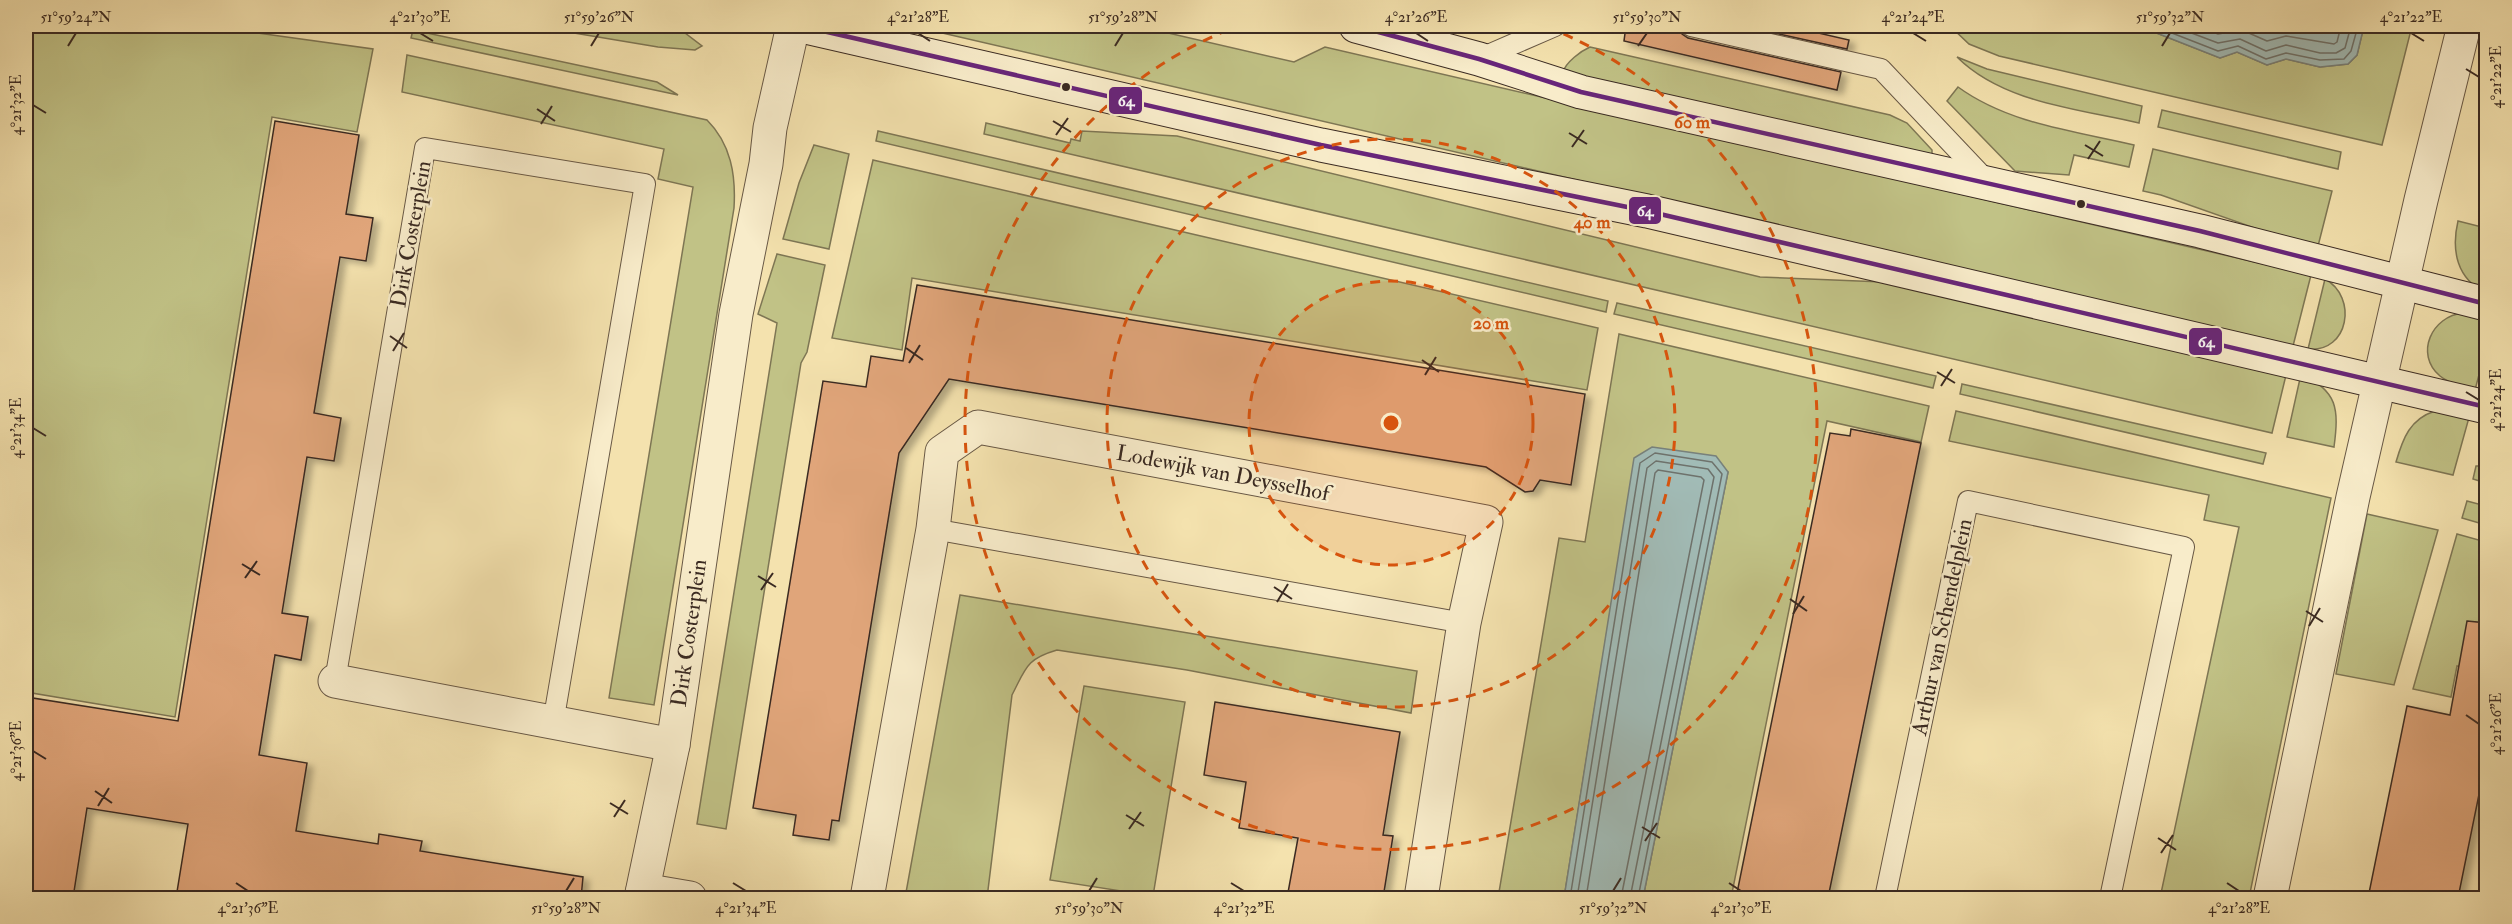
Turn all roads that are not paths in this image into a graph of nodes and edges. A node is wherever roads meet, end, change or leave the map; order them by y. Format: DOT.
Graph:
graph roads {
  1 [pos="793,26"];
  2 [pos="801,26"];
  3 [pos="1356,26"];
  4 [pos="1555,26"];
  5 [pos="1691,26"];
  6 [pos="2464,26"];
  7 [pos="1479,59"];
  8 [pos="1988,183"];
  9 [pos="2404,281"];
  10 [pos="2487,304"];
  11 [pos="2380,382"];
  12 [pos="2487,407"];
  13 [pos="933,529"];
  14 [pos="1464,623"];
  15 [pos="335,681"];
  16 [pos="553,723"];
  17 [pos="673,745"];
  18 [pos="642,894"];
  19 [pos="690,898"];
  20 [pos="867,898"];
  21 [pos="1421,898"];
  22 [pos="1885,898"];
  23 [pos="2110,898"];
  24 [pos="2270,898"];
  1 -- 17 [label="street, Dirk Costerplein"];
  2 -- 11 [label="street"];
  3 -- 7 [label="street"];
  4 -- 7 [label="lane"];
  5 -- 8 [label="lane"];
  6 -- 9 [label="street"];
  7 -- 8 [label="street"];
  8 -- 9 [label="street"];
  9 -- 10 [label="street"];
  9 -- 11 [label="street"];
  11 -- 12 [label="street"];
  11 -- 24 [label="street"];
  13 -- 14 [label="lane"];
  13 -- 14 [label="street, Lodewijk van Deysselhof"];
  13 -- 20 [label="street, Lodewijk van Deysselhof"];
  14 -- 21 [label="street, Lodewijk van Deysselhof"];
  15 -- 16 [label="street, Dirk Costerplein"];
  15 -- 16 [label="lane, Dirk Costerplein"];
  16 -- 17 [label="street, Dirk Costerplein"];
  17 -- 18 [label="street, Dirk Costerplein"];
  18 -- 19 [label="street"];
  22 -- 23 [label="lane, Arthur van Schendelplein"];
}
